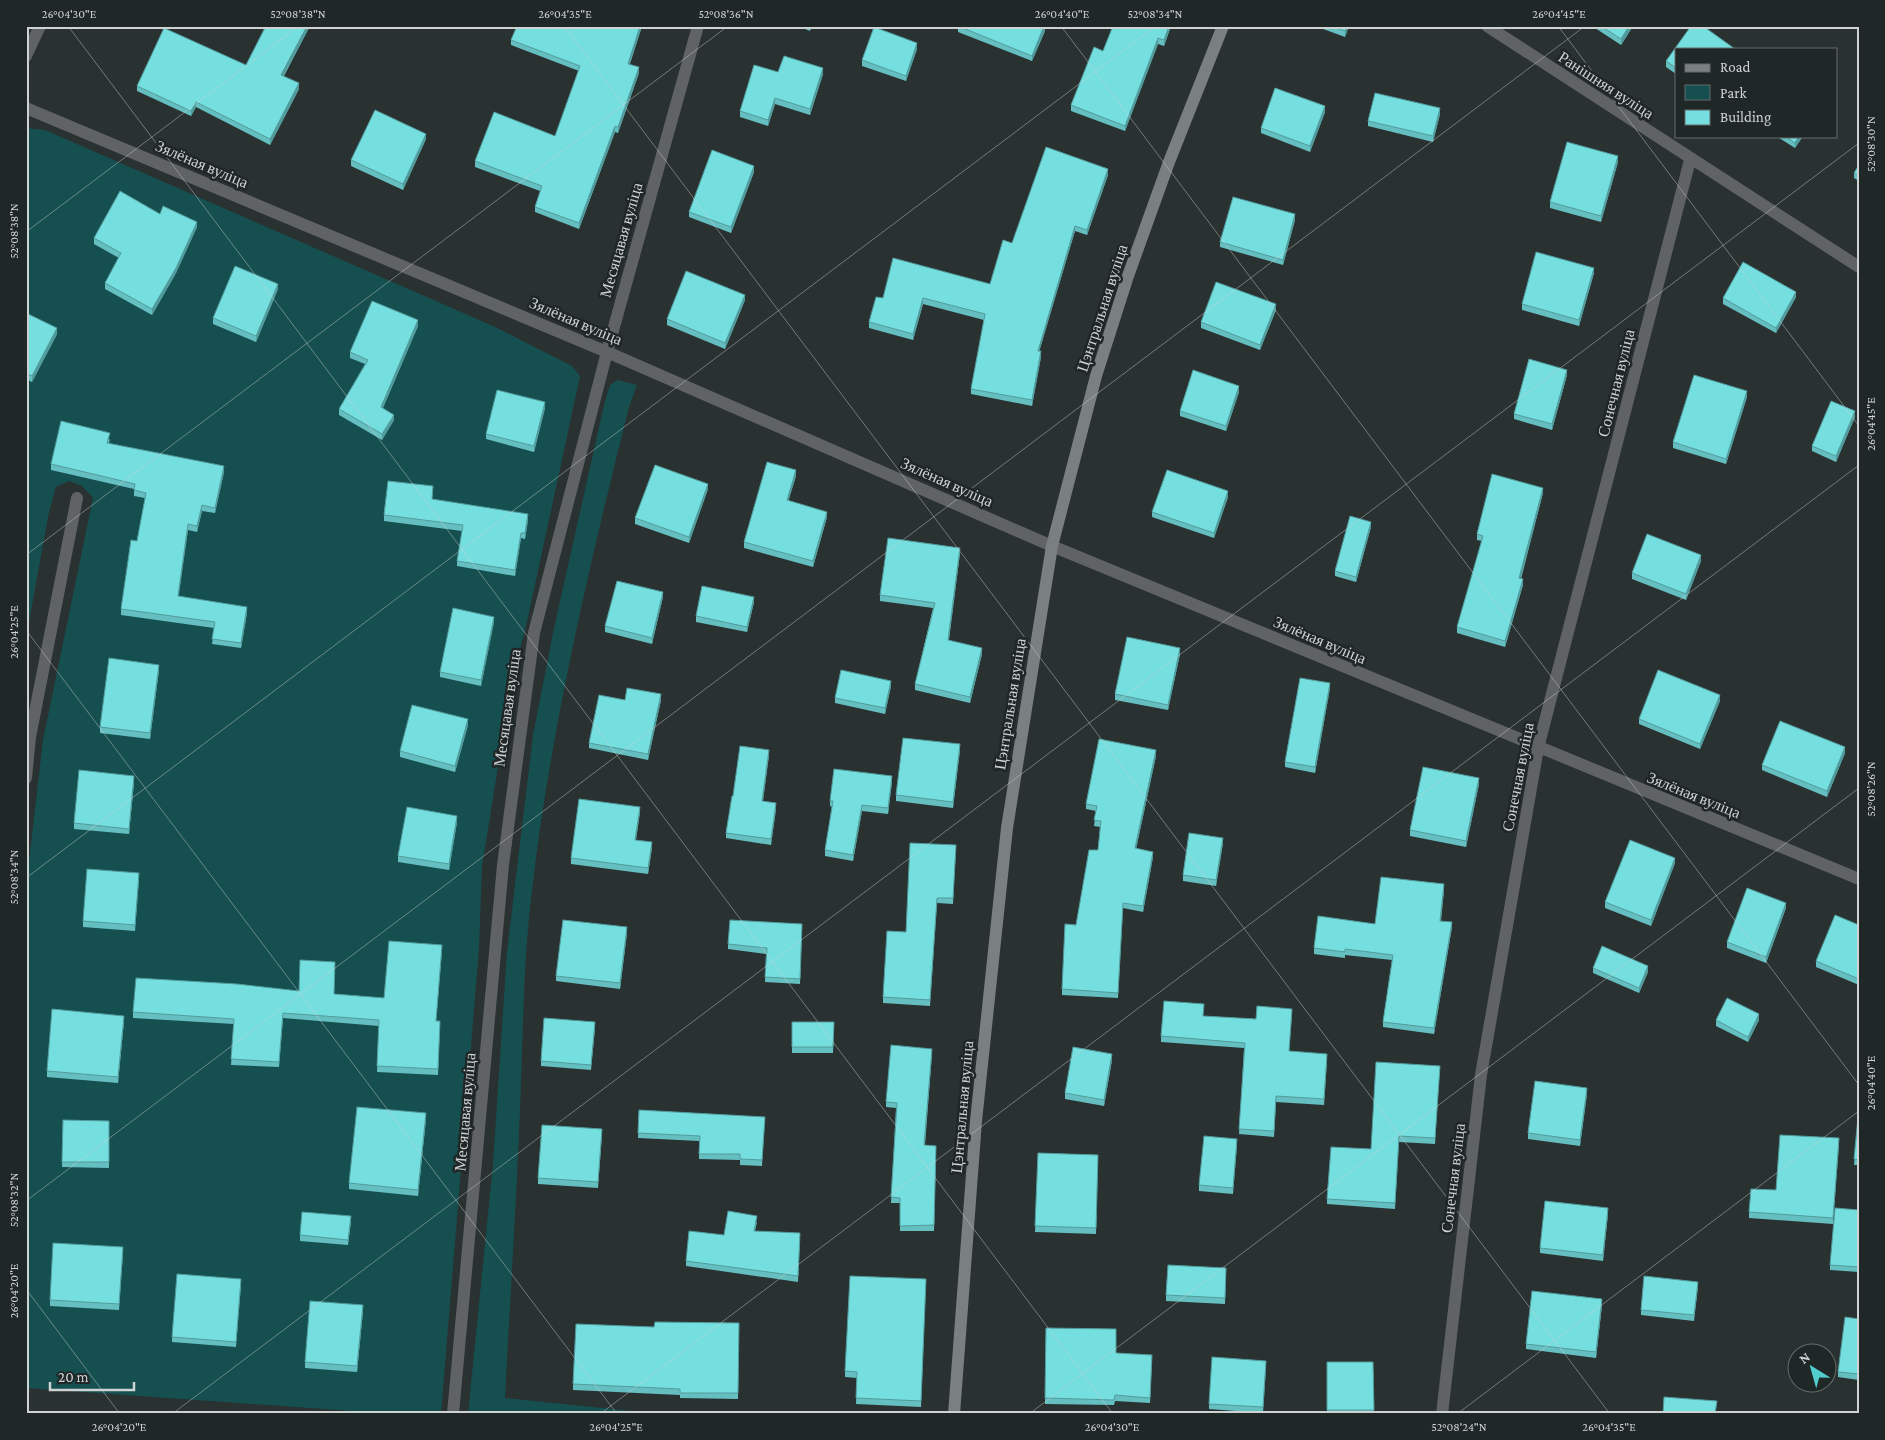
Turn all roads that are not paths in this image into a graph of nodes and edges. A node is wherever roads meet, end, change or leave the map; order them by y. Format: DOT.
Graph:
graph roads {
  1 [pos="40,26"];
  2 [pos="698,26"];
  3 [pos="1223,26"];
  4 [pos="1488,26"];
  5 [pos="26,56"];
  6 [pos="26,108"];
  7 [pos="1690,160"];
  8 [pos="1859,267"];
  9 [pos="607,352"];
  10 [pos="77,498"];
  11 [pos="1052,546"];
  12 [pos="1538,748"];
  13 [pos="26,778"];
  14 [pos="1859,879"];
  15 [pos="454,1414"];
  16 [pos="954,1414"];
  17 [pos="1442,1414"];
  1 -- 5 [label="street"];
  2 -- 9 [label="street, Месяцавая вуліца"];
  3 -- 11 [label="street, Цэнтральная вуліца"];
  4 -- 7 [label="street, Ранішняя вуліца"];
  6 -- 9 [label="street, Зялёная вуліца"];
  7 -- 8 [label="street, Ранішняя вуліца"];
  7 -- 12 [label="street, Сонечная вуліца"];
  9 -- 11 [label="street, Зялёная вуліца"];
  9 -- 15 [label="street, Месяцавая вуліца"];
  10 -- 13 [label="street"];
  11 -- 12 [label="street, Зялёная вуліца"];
  11 -- 16 [label="street, Цэнтральная вуліца"];
  12 -- 14 [label="street, Зялёная вуліца"];
  12 -- 17 [label="street, Сонечная вуліца"];
}
